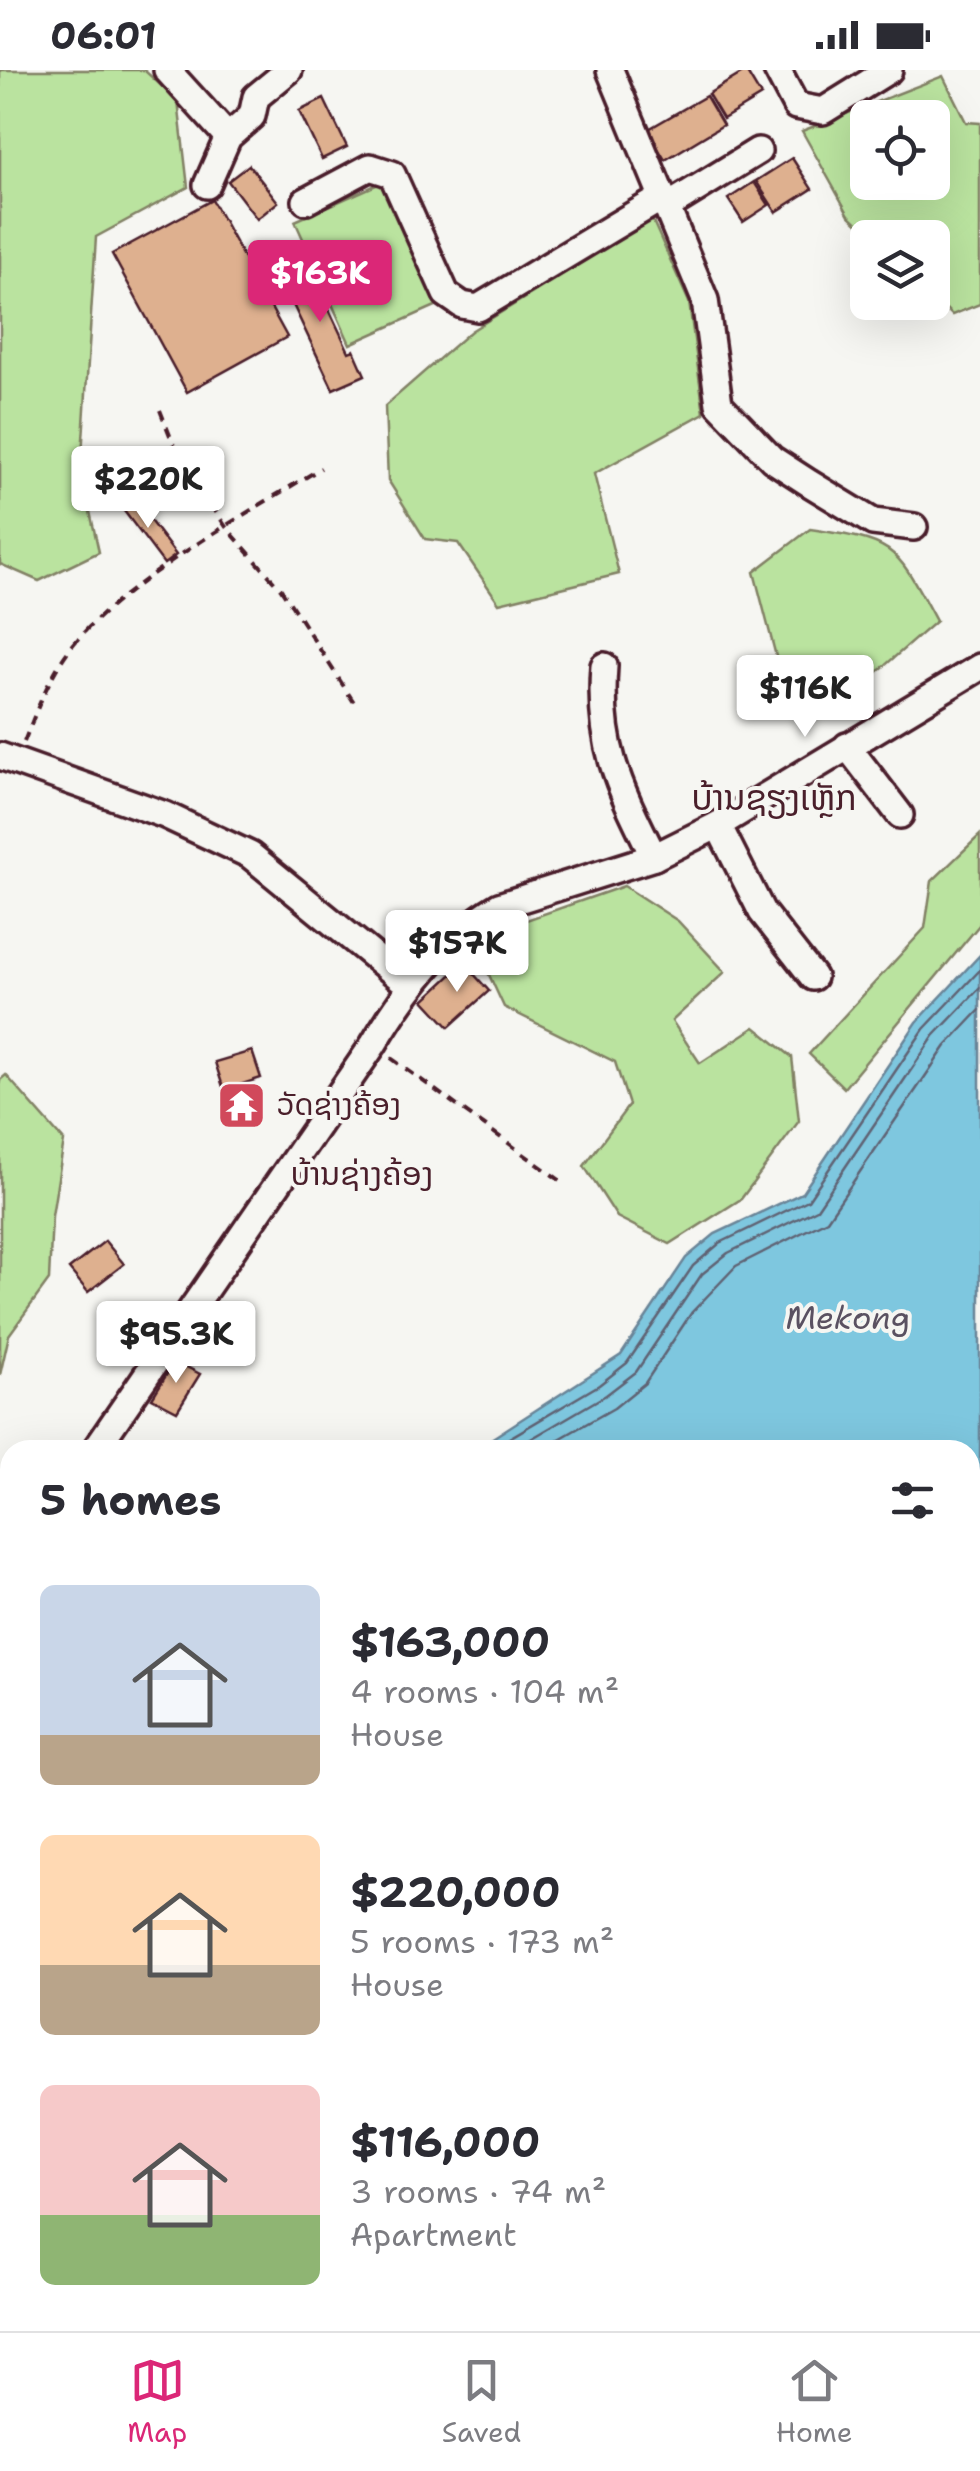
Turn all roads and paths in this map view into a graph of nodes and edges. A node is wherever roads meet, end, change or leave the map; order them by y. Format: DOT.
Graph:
graph roads {
  1 [pos="168,70"];
  2 [pos="290,70"];
  3 [pos="777,70"];
  4 [pos="889,70"];
  5 [pos="613,71"];
  6 [pos="228,137"];
  7 [pos="758,151"];
  8 [pos="207,186"];
  9 [pos="306,201"];
  10 [pos="665,202"];
  11 [pos="160,410"];
  12 [pos="322,468"];
  13 [pos="226,527"];
  14 [pos="914,527"];
  15 [pos="604,666"];
  16 [pos="980,666"];
  17 [pos="357,707"];
  18 [pos="847,746"];
  19 [pos="8,758"];
  20 [pos="900,816"];
  21 [pos="718,825"];
  22 [pos="654,857"];
  23 [pos="813,977"];
  24 [pos="409,984"];
  25 [pos="372,1045"];
  26 [pos="566,1184"];
  27 [pos="102,1440"];
  1 -- 6 [label="street"];
  2 -- 6 [label="street"];
  3 -- 4 [label="street"];
  5 -- 10 [label="street"];
  6 -- 8 [label="street"];
  7 -- 10 [label="street"];
  9 -- 10 [label="street"];
  10 -- 14 [label="street"];
  11 -- 13 [label="path"];
  12 -- 13 [label="path"];
  13 -- 17 [label="path"];
  13 -- 19 [label="path"];
  15 -- 22 [label="street"];
  16 -- 18 [label="street"];
  18 -- 20 [label="street"];
  18 -- 21 [label="street"];
  19 -- 24 [label="street"];
  21 -- 22 [label="street"];
  21 -- 23 [label="street"];
  22 -- 24 [label="street"];
  24 -- 25 [label="street"];
  25 -- 26 [label="path"];
  25 -- 27 [label="street"];
}
